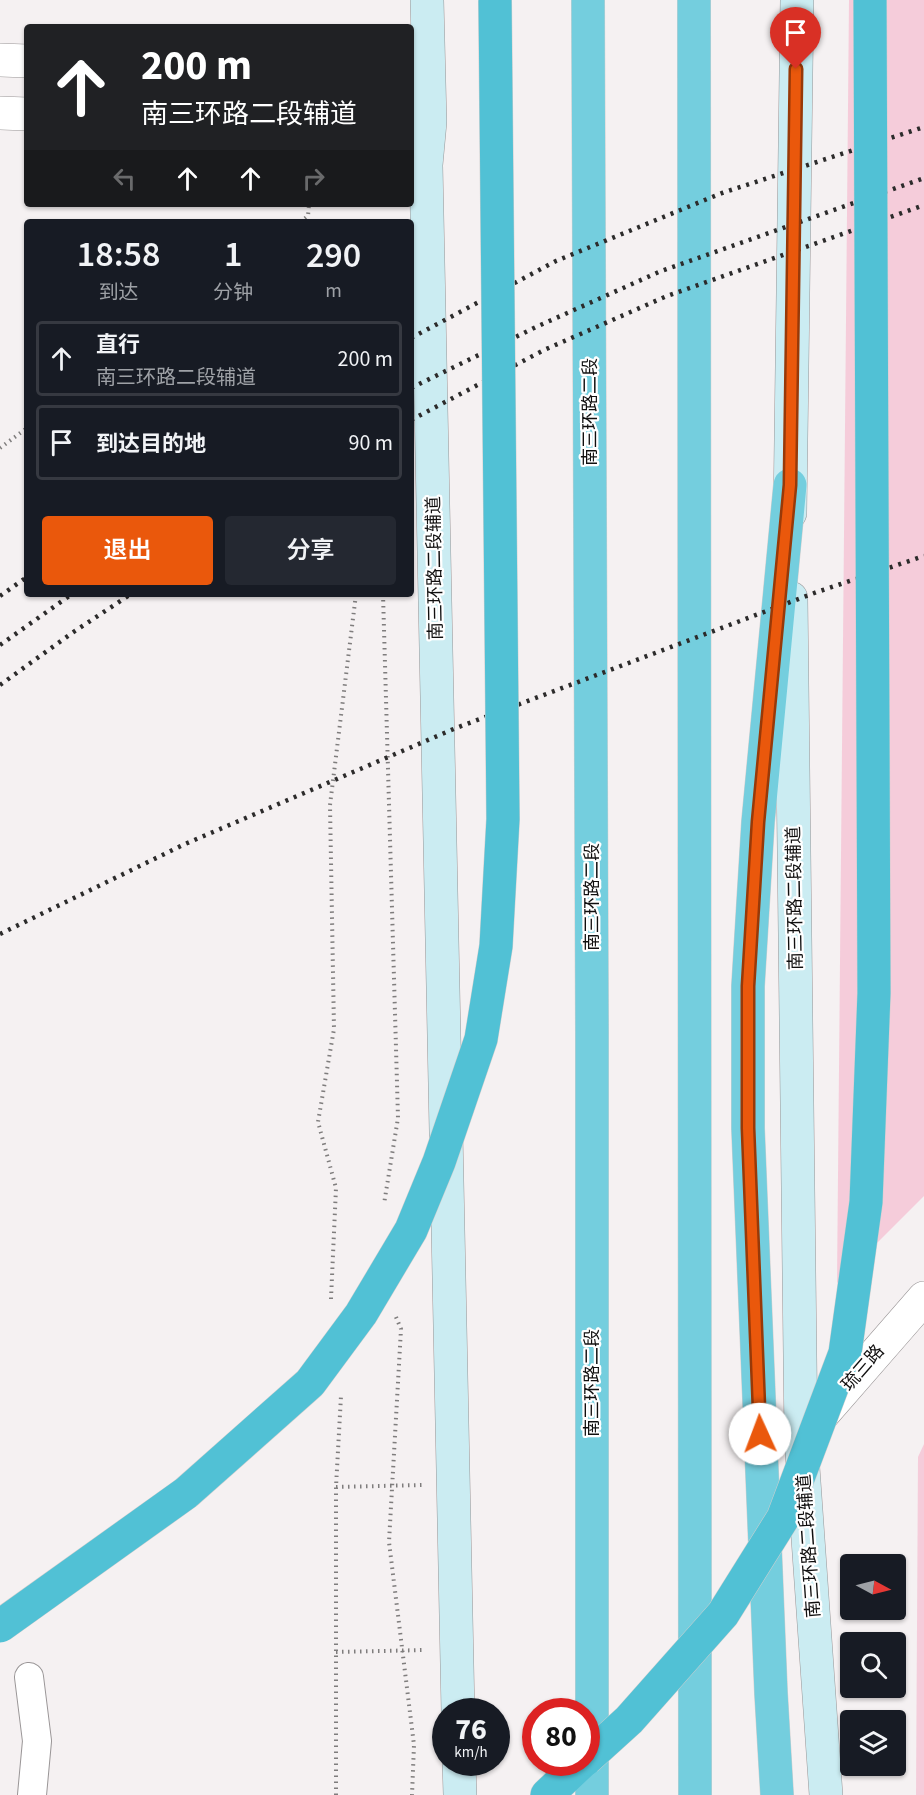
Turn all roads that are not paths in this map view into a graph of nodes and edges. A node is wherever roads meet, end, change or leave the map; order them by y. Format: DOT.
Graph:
graph roads {
  1 [pos="495,0"];
  2 [pos="588,0"];
  3 [pos="694,0"];
  4 [pos="796,0"];
  5 [pos="870,0"];
  6 [pos="421,22"];
  7 [pos="0,60"];
  8 [pos="24,61"];
  9 [pos="0,113"];
  10 [pos="24,114"];
  11 [pos="419,160"];
  12 [pos="790,485"];
  13 [pos="924,1298"];
  14 [pos="801,1439"];
  15 [pos="0,1626"];
  16 [pos="29,1677"];
  17 [pos="458,1698"];
  18 [pos="600,1746"];
  19 [pos="459,1776"];
  20 [pos="567,1776"];
  21 [pos="32,1795"];
  22 [pos="460,1795"];
  23 [pos="547,1795"];
  24 [pos="592,1795"];
  25 [pos="695,1795"];
  26 [pos="777,1795"];
  27 [pos="826,1795"];
  1 -- 15 [label="highway, bridge"];
  2 -- 24 [label="highway, 南三环路二段"];
  3 -- 25 [label="highway"];
  4 -- 12 [label="main road, 南三环路二段辅道"];
  5 -- 18 [label="highway, bridge"];
  6 -- 11 [label="main road, 南三环路二段辅道"];
  7 -- 8 [label="street"];
  9 -- 10 [label="street"];
  11 -- 17 [label="main road, 南三环路二段辅道"];
  12 -- 14 [label="main road, 南三环路二段辅道"];
  12 -- 26 [label="highway"];
  13 -- 14 [label="street, 琉三路"];
  14 -- 27 [label="main road, 南三环路二段辅道"];
  16 -- 21 [label="street"];
  19 -- 22 [label="main road"];
  20 -- 23 [label="highway"];
}
